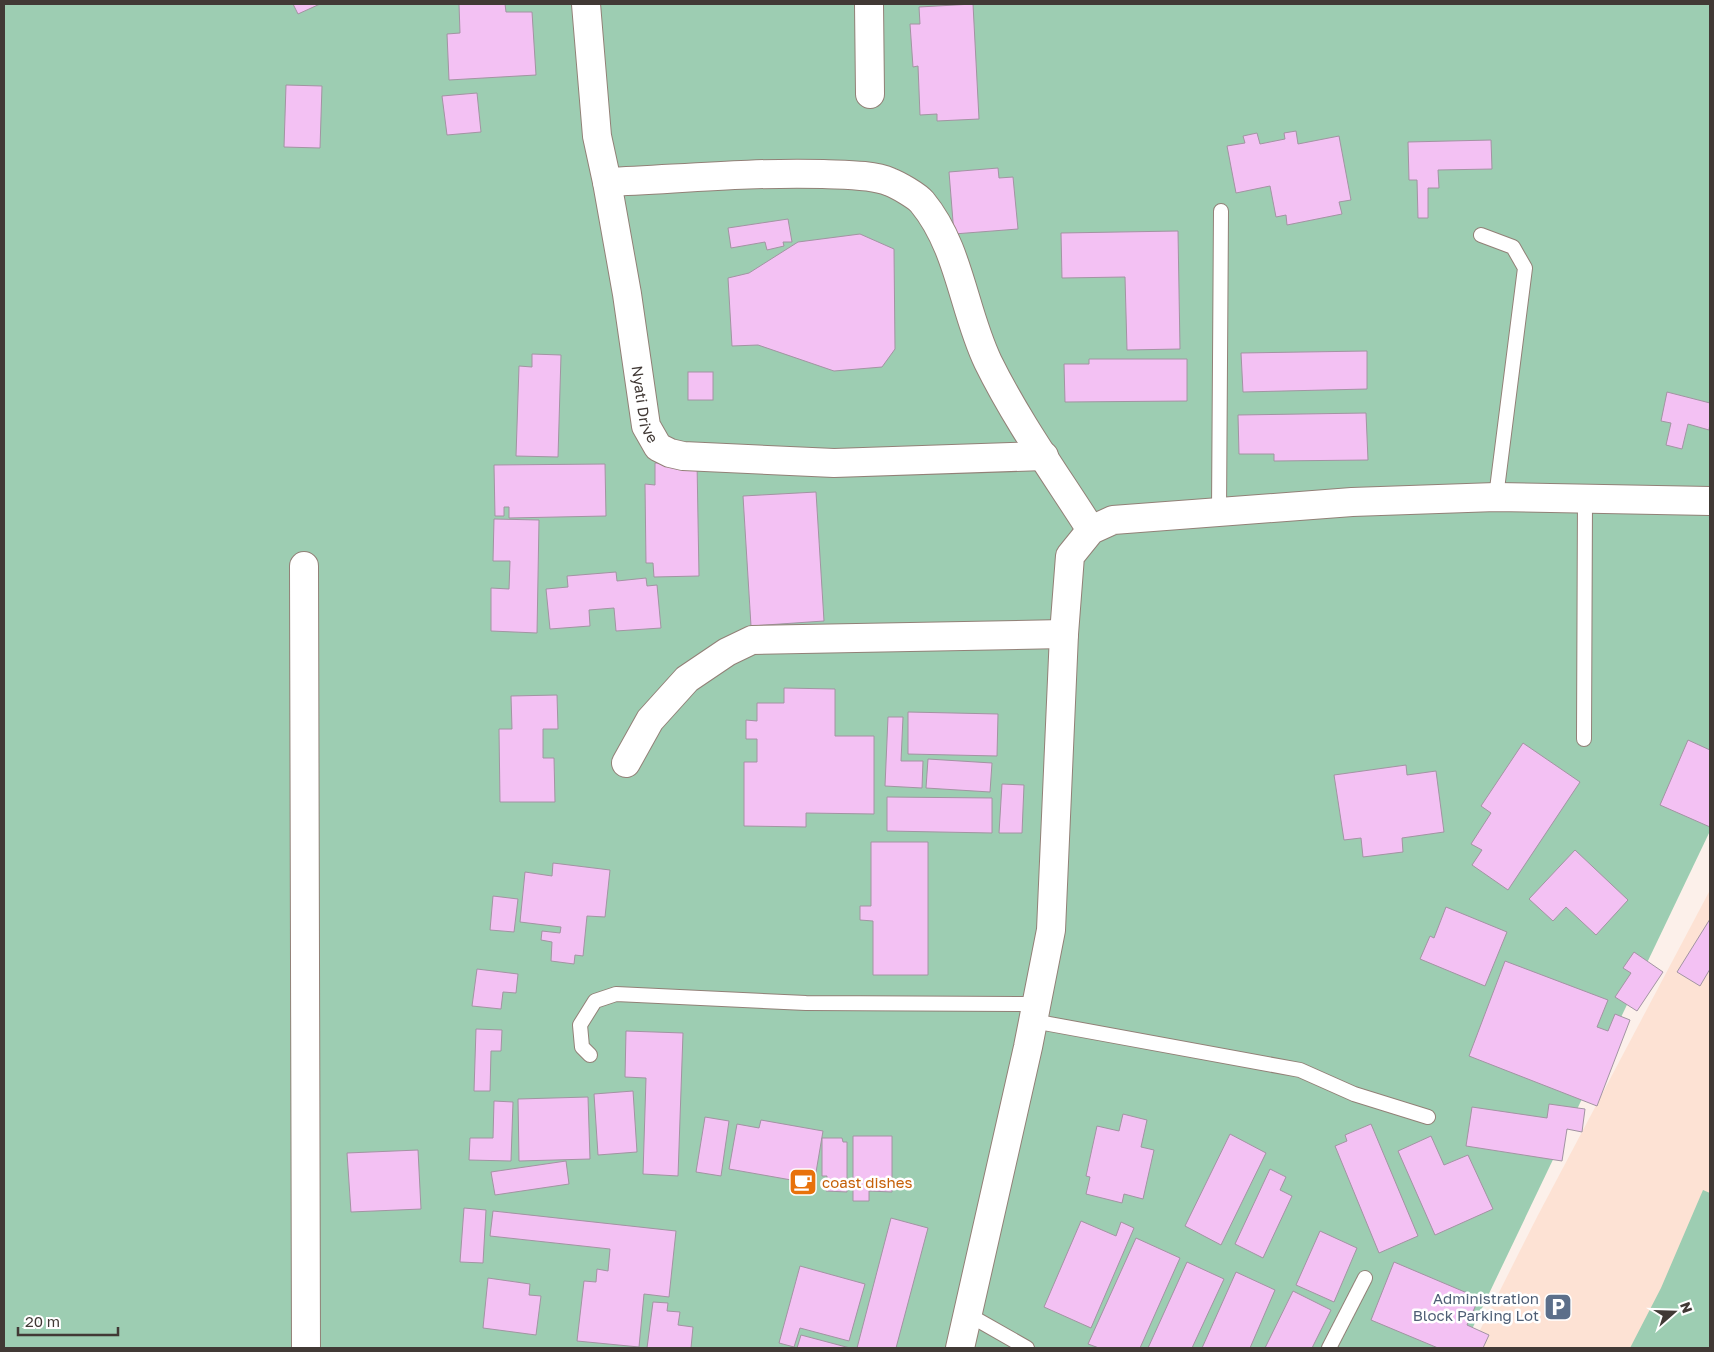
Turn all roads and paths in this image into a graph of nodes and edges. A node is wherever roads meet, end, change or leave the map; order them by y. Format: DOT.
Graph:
graph roads {
  1 [pos="586,4"];
  2 [pos="869,4"];
  3 [pos="870,94"];
  4 [pos="607,182"];
  5 [pos="1221,211"];
  6 [pos="1481,235"];
  7 [pos="1044,456"];
  8 [pos="1496,497"];
  9 [pos="1585,498"];
  10 [pos="1710,500"];
  11 [pos="1219,512"];
  12 [pos="1091,530"];
  13 [pos="304,566"];
  14 [pos="1064,634"];
  15 [pos="1584,738"];
  16 [pos="626,763"];
  17 [pos="1034,1012"];
  18 [pos="590,1055"];
  19 [pos="1428,1117"];
  20 [pos="1365,1278"];
  21 [pos="969,1315"];
  22 [pos="306,1348"];
  23 [pos="960,1348"];
  24 [pos="1027,1348"];
  25 [pos="1329,1348"];
  1 -- 4 [label="street, Nyati Drive"];
  2 -- 3 [label="street"];
  4 -- 7 [label="street"];
  4 -- 7 [label="street, Nyati Drive"];
  5 -- 11 [label="lane"];
  6 -- 8 [label="lane"];
  7 -- 12 [label="street"];
  8 -- 9 [label="street"];
  8 -- 11 [label="street"];
  9 -- 10 [label="street"];
  9 -- 15 [label="lane"];
  11 -- 12 [label="street"];
  12 -- 14 [label="street"];
  13 -- 22 [label="street"];
  14 -- 16 [label="street"];
  14 -- 17 [label="street"];
  17 -- 18 [label="lane"];
  17 -- 19 [label="lane"];
  17 -- 21 [label="street"];
  20 -- 25 [label="lane"];
  21 -- 23 [label="street"];
  21 -- 24 [label="lane"];
}
